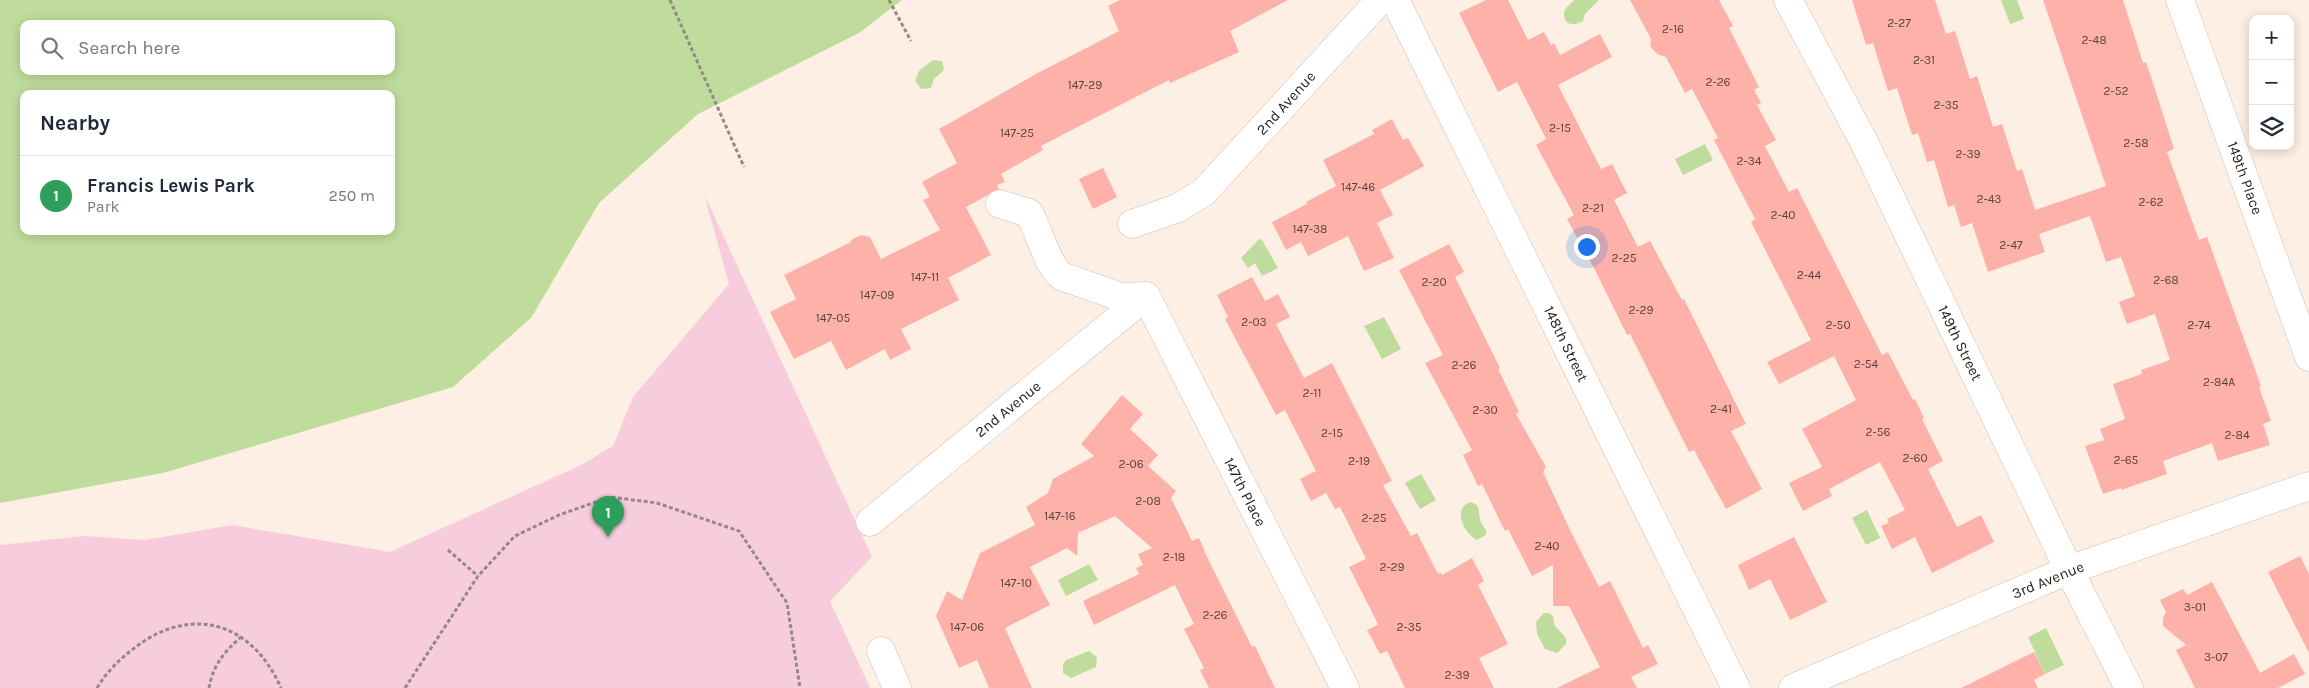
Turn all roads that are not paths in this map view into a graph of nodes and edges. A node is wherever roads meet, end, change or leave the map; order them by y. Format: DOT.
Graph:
graph roads {
  1 [pos="1380,0"];
  2 [pos="1395,0"];
  3 [pos="1788,0"];
  4 [pos="2180,0"];
  5 [pos="1000,204"];
  6 [pos="1132,224"];
  7 [pos="1146,296"];
  8 [pos="2309,357"];
  9 [pos="2309,486"];
  10 [pos="870,522"];
  11 [pos="2069,570"];
  12 [pos="881,651"];
  13 [pos="897,688"];
  14 [pos="1345,688"];
  15 [pos="1736,688"];
  16 [pos="1792,688"];
  17 [pos="2129,688"];
  1 -- 6 [label="street, 2nd Avenue"];
  2 -- 15 [label="street, 148th Street"];
  3 -- 11 [label="street, 149th Street"];
  4 -- 8 [label="street, 149th Place"];
  5 -- 7 [label="street"];
  7 -- 10 [label="street, 2nd Avenue"];
  7 -- 14 [label="street, 147th Place"];
  9 -- 11 [label="street, 3rd Avenue"];
  11 -- 16 [label="street, 3rd Avenue"];
  11 -- 17 [label="street, 149th Street"];
  12 -- 13 [label="street"];
}
